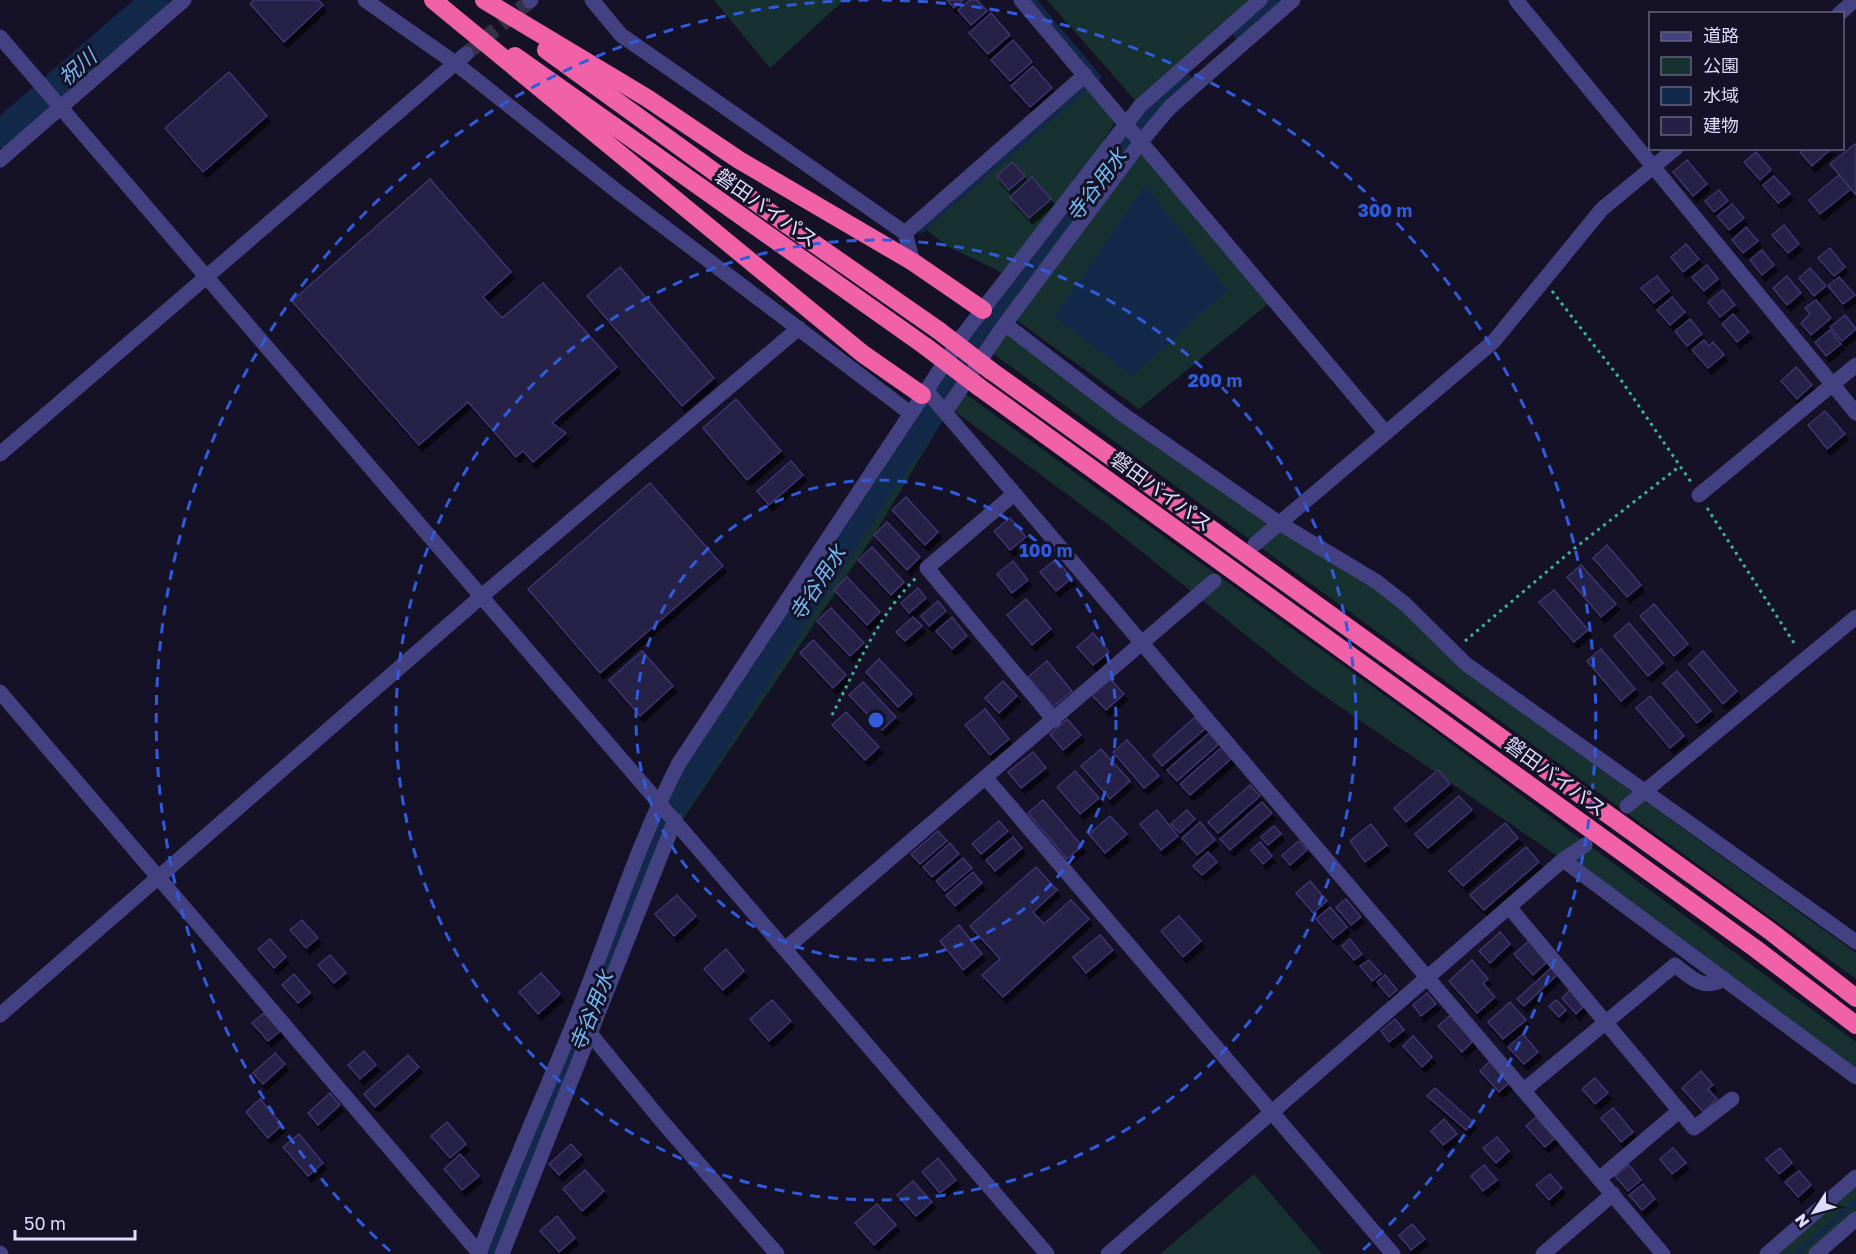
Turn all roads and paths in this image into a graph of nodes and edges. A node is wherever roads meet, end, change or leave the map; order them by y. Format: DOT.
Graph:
graph roads {
  1 [pos="184,0"];
  2 [pos="365,0"];
  3 [pos="435,0"];
  4 [pos="477,0"];
  5 [pos="484,0"];
  6 [pos="592,0"];
  7 [pos="1021,0"];
  8 [pos="1260,0"];
  9 [pos="1293,0"];
  10 [pos="1516,0"];
  11 [pos="1855,0"];
  12 [pos="1841,12"];
  13 [pos="0,37"];
  14 [pos="461,59"];
  15 [pos="1088,80"];
  16 [pos="61,109"];
  17 [pos="1133,135"];
  18 [pos="1674,150"];
  19 [pos="0,160"];
  20 [pos="1653,168"];
  21 [pos="905,232"];
  22 [pos="913,262"];
  23 [pos="207,276"];
  24 [pos="1544,280"];
  25 [pos="983,310"];
  26 [pos="1005,324"];
  27 [pos="798,328"];
  28 [pos="1856,365"];
  29 [pos="1833,384"];
  30 [pos="934,401"];
  31 [pos="910,413"];
  32 [pos="1856,413"];
  33 [pos="1386,433"];
  34 [pos="0,454"];
  35 [pos="1680,466"];
  36 [pos="1014,494"];
  37 [pos="1699,495"];
  38 [pos="1280,523"];
  39 [pos="1255,544"];
  40 [pos="927,568"];
  41 [pos="1214,581"];
  42 [pos="483,595"];
  43 [pos="1856,617"];
  44 [pos="1142,644"];
  45 [pos="1453,651"];
  46 [pos="1805,660"];
  47 [pos="0,692"];
  48 [pos="832,715"];
  49 [pos="1053,720"];
  50 [pos="986,778"];
  51 [pos="1645,791"];
  52 [pos="1627,806"];
  53 [pos="669,812"];
  54 [pos="1585,845"];
  55 [pos="1563,860"];
  56 [pos="158,875"];
  57 [pos="1509,907"];
  58 [pos="1856,942"];
  59 [pos="785,949"];
  60 [pos="1428,977"];
  61 [pos="1724,979"];
  62 [pos="1856,998"];
  63 [pos="0,1015"];
  64 [pos="1606,1023"];
  65 [pos="583,1025"];
  66 [pos="1856,1025"];
  67 [pos="1856,1077"];
  68 [pos="1524,1090"];
  69 [pos="1732,1099"];
  70 [pos="1679,1111"];
  71 [pos="1271,1113"];
  72 [pos="1856,1177"];
  73 [pos="1599,1179"];
  74 [pos="1612,1194"];
  75 [pos="1856,1220"];
  76 [pos="479,1254"];
  77 [pos="502,1254"];
  78 [pos="777,1254"];
  79 [pos="1047,1254"];
  80 [pos="1108,1254"];
  81 [pos="1393,1254"];
  82 [pos="1543,1254"];
  83 [pos="1663,1254"];
  84 [pos="1767,1254"];
  85 [pos="1816,1254"];
  1 -- 16 [label="street"];
  2 -- 14 [label="street"];
  3 -- 30 [label="highway"];
  3 -- 66 [label="highway, 磐田バイパス, bridge"];
  4 -- 62 [label="highway, 磐田バイパス, bridge"];
  5 -- 22 [label="highway"];
  6 -- 21 [label="street"];
  7 -- 15 [label="street"];
  8 -- 17 [label="street"];
  9 -- 17 [label="street"];
  10 -- 20 [label="street"];
  11 -- 12 [label="street"];
  13 -- 16 [label="street"];
  14 -- 23 [label="street"];
  14 -- 27 [label="street"];
  15 -- 17 [label="street"];
  15 -- 21 [label="street"];
  16 -- 19 [label="street"];
  16 -- 23 [label="street"];
  17 -- 25 [label="street"];
  17 -- 26 [label="street"];
  17 -- 33 [label="street"];
  18 -- 20 [label="street"];
  20 -- 24 [label="street"];
  20 -- 29 [label="street"];
  21 -- 22 [label="street"];
  22 -- 25 [label="highway"];
  23 -- 34 [label="street"];
  23 -- 42 [label="street"];
  24 -- 33 [label="street"];
  24 -- 35 [label="path"];
  25 -- 30 [label="street"];
  26 -- 30 [label="street"];
  26 -- 38 [label="street"];
  27 -- 31 [label="street"];
  27 -- 42 [label="street"];
  28 -- 29 [label="street"];
  29 -- 32 [label="street"];
  29 -- 37 [label="street"];
  30 -- 31 [label="street"];
  30 -- 36 [label="street"];
  31 -- 53 [label="street"];
  33 -- 38 [label="street"];
  35 -- 37 [label="path"];
  35 -- 45 [label="path"];
  36 -- 40 [label="street"];
  36 -- 44 [label="street"];
  37 -- 46 [label="path"];
  38 -- 39 [label="street"];
  38 -- 45 [label="street"];
  40 -- 48 [label="path"];
  40 -- 49 [label="street"];
  41 -- 44 [label="street"];
  42 -- 53 [label="street"];
  42 -- 56 [label="street"];
  43 -- 46 [label="street"];
  44 -- 49 [label="street"];
  44 -- 60 [label="street"];
  45 -- 51 [label="street"];
  46 -- 51 [label="street"];
  47 -- 56 [label="street"];
  49 -- 50 [label="street"];
  50 -- 59 [label="street"];
  50 -- 71 [label="street"];
  51 -- 52 [label="street"];
  51 -- 58 [label="street"];
  53 -- 59 [label="street"];
  53 -- 65 [label="street"];
  53 -- 65 [label="street"];
  54 -- 55 [label="street"];
  55 -- 57 [label="street"];
  55 -- 61 [label="street"];
  56 -- 63 [label="street"];
  56 -- 76 [label="street"];
  57 -- 60 [label="street"];
  57 -- 64 [label="street"];
  59 -- 79 [label="street"];
  60 -- 68 [label="street"];
  60 -- 71 [label="street"];
  61 -- 64 [label="street"];
  61 -- 67 [label="street"];
  64 -- 68 [label="street"];
  64 -- 70 [label="street"];
  65 -- 76 [label="street"];
  65 -- 77 [label="street"];
  65 -- 78 [label="street"];
  68 -- 73 [label="street"];
  69 -- 70 [label="street"];
  70 -- 73 [label="street"];
  71 -- 80 [label="street"];
  71 -- 81 [label="street"];
  72 -- 84 [label="street"];
  73 -- 74 [label="street"];
  74 -- 82 [label="street"];
  74 -- 83 [label="street"];
  75 -- 85 [label="street"];
}
